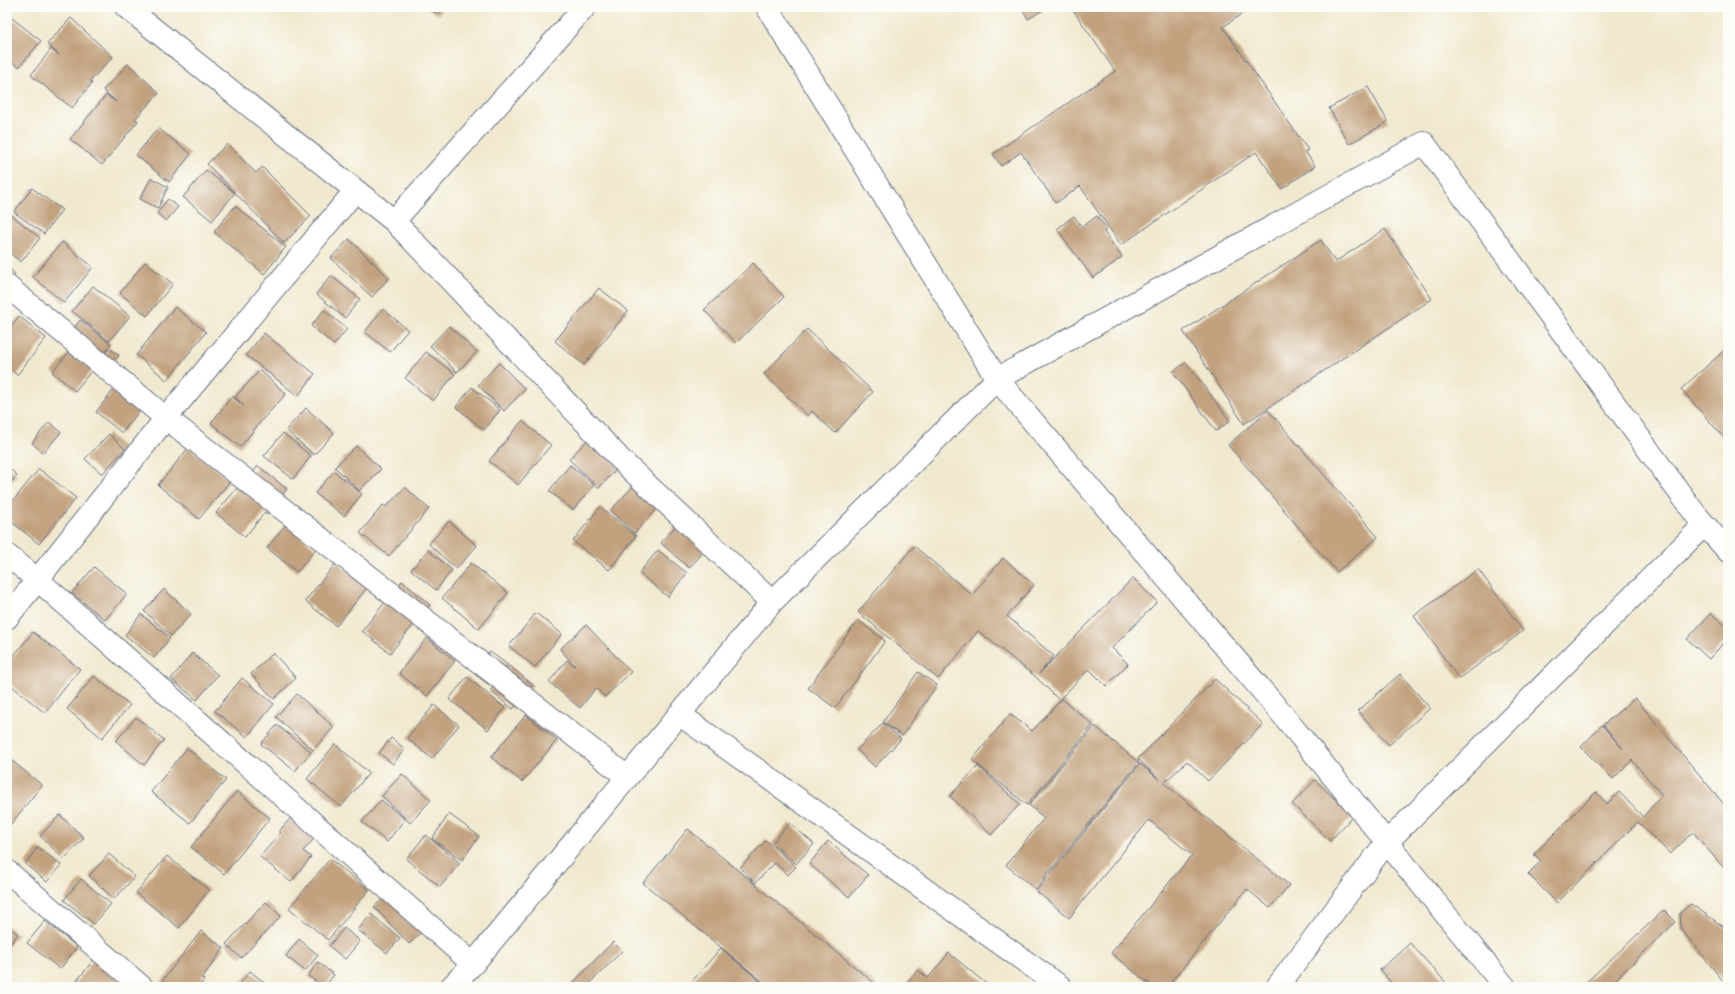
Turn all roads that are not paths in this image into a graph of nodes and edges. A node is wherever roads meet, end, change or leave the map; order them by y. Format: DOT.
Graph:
graph roads {
  1 [pos="126,7"];
  2 [pos="585,7"];
  3 [pos="767,7"];
  4 [pos="355,191"];
  5 [pos="394,221"];
  6 [pos="7,286"];
  7 [pos="997,379"];
  8 [pos="166,418"];
  9 [pos="1704,524"];
  10 [pos="1728,551"];
  11 [pos="7,555"];
  12 [pos="38,580"];
  13 [pos="772,602"];
  14 [pos="7,618"];
  15 [pos="679,714"];
  16 [pos="627,777"];
  17 [pos="1386,843"];
  18 [pos="7,871"];
  19 [pos="473,964"];
  20 [pos="142,987"];
  21 [pos="451,987"];
  22 [pos="1061,987"];
  23 [pos="1277,987"];
  24 [pos="1505,987"];
  1 -- 4 [label="street"];
  2 -- 5 [label="street"];
  3 -- 7 [label="street"];
  4 -- 5 [label="street"];
  4 -- 8 [label="street"];
  5 -- 13 [label="street"];
  6 -- 8 [label="street"];
  7 -- 9 [label="street"];
  7 -- 13 [label="street"];
  7 -- 17 [label="street"];
  8 -- 12 [label="street"];
  8 -- 16 [label="street"];
  9 -- 10 [label="street"];
  9 -- 17 [label="street"];
  11 -- 12 [label="street"];
  12 -- 14 [label="street"];
  12 -- 19 [label="street"];
  13 -- 15 [label="street"];
  15 -- 16 [label="street"];
  15 -- 22 [label="street"];
  16 -- 19 [label="street"];
  17 -- 23 [label="street"];
  17 -- 24 [label="street"];
  18 -- 20 [label="street"];
  19 -- 21 [label="street"];
}
